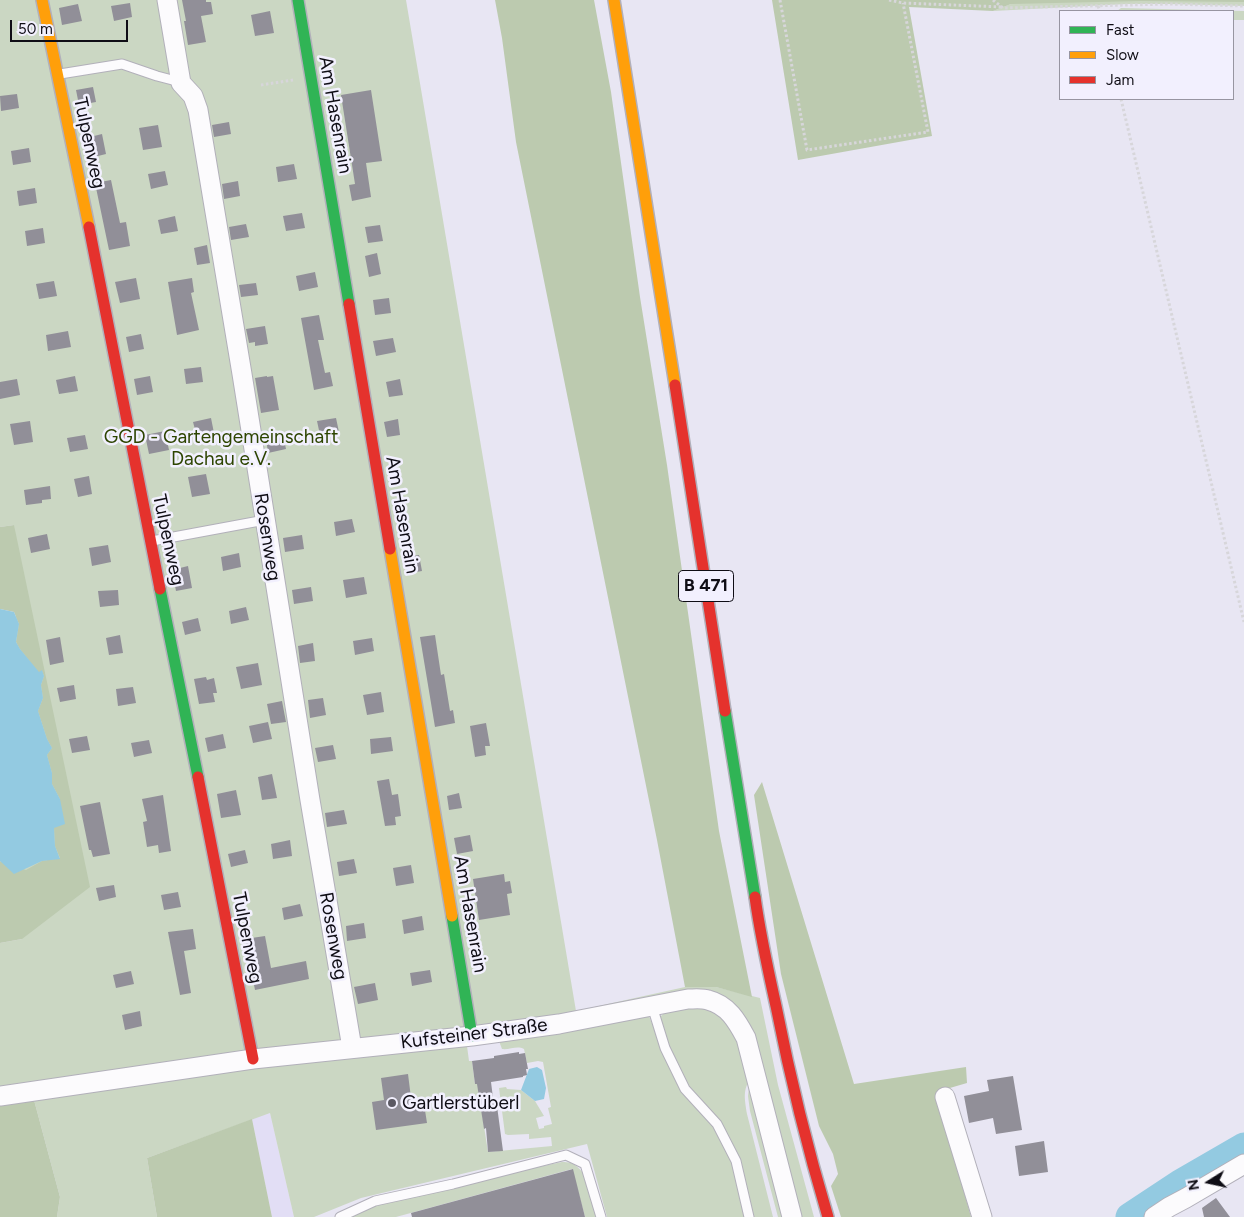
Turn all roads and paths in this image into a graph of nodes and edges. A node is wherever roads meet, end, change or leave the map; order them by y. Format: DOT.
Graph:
graph roads {
  1 [pos="42,0"];
  2 [pos="167,0"];
  3 [pos="298,0"];
  4 [pos="614,0"];
  5 [pos="780,0"];
  6 [pos="889,0"];
  7 [pos="993,0"];
  8 [pos="903,3"];
  9 [pos="1098,6"];
  10 [pos="1244,6"];
  11 [pos="1003,8"];
  12 [pos="1100,10"];
  13 [pos="57,74"];
  14 [pos="311,77"];
  15 [pos="181,83"];
  16 [pos="261,85"];
  17 [pos="1121,100"];
  18 [pos="265,520"];
  19 [pos="151,541"];
  20 [pos="1244,622"];
  21 [pos="652,1006"];
  22 [pos="472,1036"];
  23 [pos="352,1048"];
  24 [pos="253,1059"];
  25 [pos="0,1096"];
  26 [pos="945,1096"];
  27 [pos="1244,1164"];
  28 [pos="1167,1214"];
  29 [pos="340,1217"];
  30 [pos="602,1217"];
  31 [pos="749,1217"];
  32 [pos="792,1217"];
  33 [pos="828,1217"];
  34 [pos="982,1217"];
  1 -- 13 [label="main road, Tulpenweg"];
  2 -- 15 [label="street, Rosenweg"];
  3 -- 14 [label="main road, Am Hasenrain"];
  4 -- 33 [label="main road, B 471"];
  5 -- 8 [label="path"];
  6 -- 8 [label="path"];
  7 -- 11 [label="path"];
  8 -- 11 [label="path"];
  9 -- 10 [label="path"];
  9 -- 11 [label="path"];
  9 -- 12 [label="path"];
  13 -- 15 [label="lane"];
  13 -- 19 [label="main road, Tulpenweg"];
  14 -- 16 [label="path"];
  14 -- 22 [label="main road, Am Hasenrain"];
  15 -- 18 [label="street, Rosenweg"];
  17 -- 20 [label="path"];
  18 -- 19 [label="lane"];
  18 -- 23 [label="street, Rosenweg"];
  19 -- 24 [label="main road, Tulpenweg"];
  21 -- 22 [label="street, Kufsteiner Straße"];
  21 -- 31 [label="lane"];
  21 -- 32 [label="street, Kufsteiner Straße"];
  22 -- 23 [label="street, Kufsteiner Straße"];
  23 -- 24 [label="street, Kufsteiner Straße"];
  24 -- 25 [label="street, Kufsteiner Straße"];
  26 -- 34 [label="street"];
  27 -- 28 [label="street"];
  29 -- 30 [label="lane"];
}
